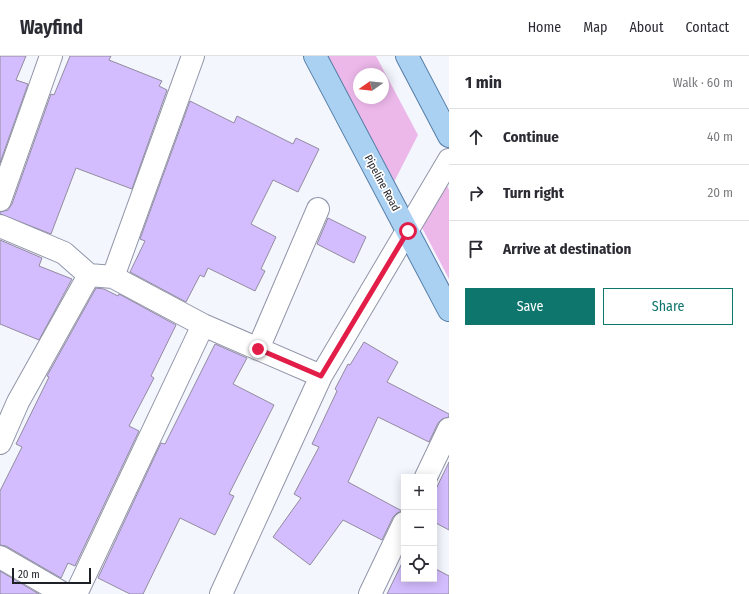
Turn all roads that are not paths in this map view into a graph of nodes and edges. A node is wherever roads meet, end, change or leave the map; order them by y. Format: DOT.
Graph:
graph roads {
  1 [pos="51,56"];
  2 [pos="192,56"];
  3 [pos="315,56"];
  4 [pos="407,56"];
  5 [pos="449,136"];
  6 [pos="449,160"];
  7 [pos="0,200"];
  8 [pos="318,209"];
  9 [pos="0,226"];
  10 [pos="408,231"];
  11 [pos="90,275"];
  12 [pos="113,277"];
  13 [pos="449,310"];
  14 [pos="202,325"];
  15 [pos="258,349"];
  16 [pos="321,376"];
  17 [pos="9,398"];
  18 [pos="449,430"];
  19 [pos="0,443"];
  20 [pos="427,474"];
  21 [pos="401,529"];
  22 [pos="0,557"];
  23 [pos="64,594"];
  24 [pos="76,594"];
  25 [pos="221,594"];
  26 [pos="370,594"];
  1 -- 7 [label="street"];
  2 -- 12 [label="street"];
  3 -- 10 [label="main road, Pipeline Road"];
  4 -- 5 [label="main road"];
  6 -- 10 [label="street"];
  8 -- 15 [label="street"];
  9 -- 11 [label="street"];
  10 -- 13 [label="main road, Pipeline Road"];
  10 -- 16 [label="street"];
  11 -- 12 [label="street"];
  11 -- 17 [label="street"];
  12 -- 14 [label="street"];
  14 -- 15 [label="street"];
  14 -- 24 [label="street"];
  15 -- 16 [label="street"];
  16 -- 25 [label="street"];
  17 -- 19 [label="street"];
  18 -- 20 [label="street"];
  21 -- 26 [label="street"];
  22 -- 23 [label="street"];
}
